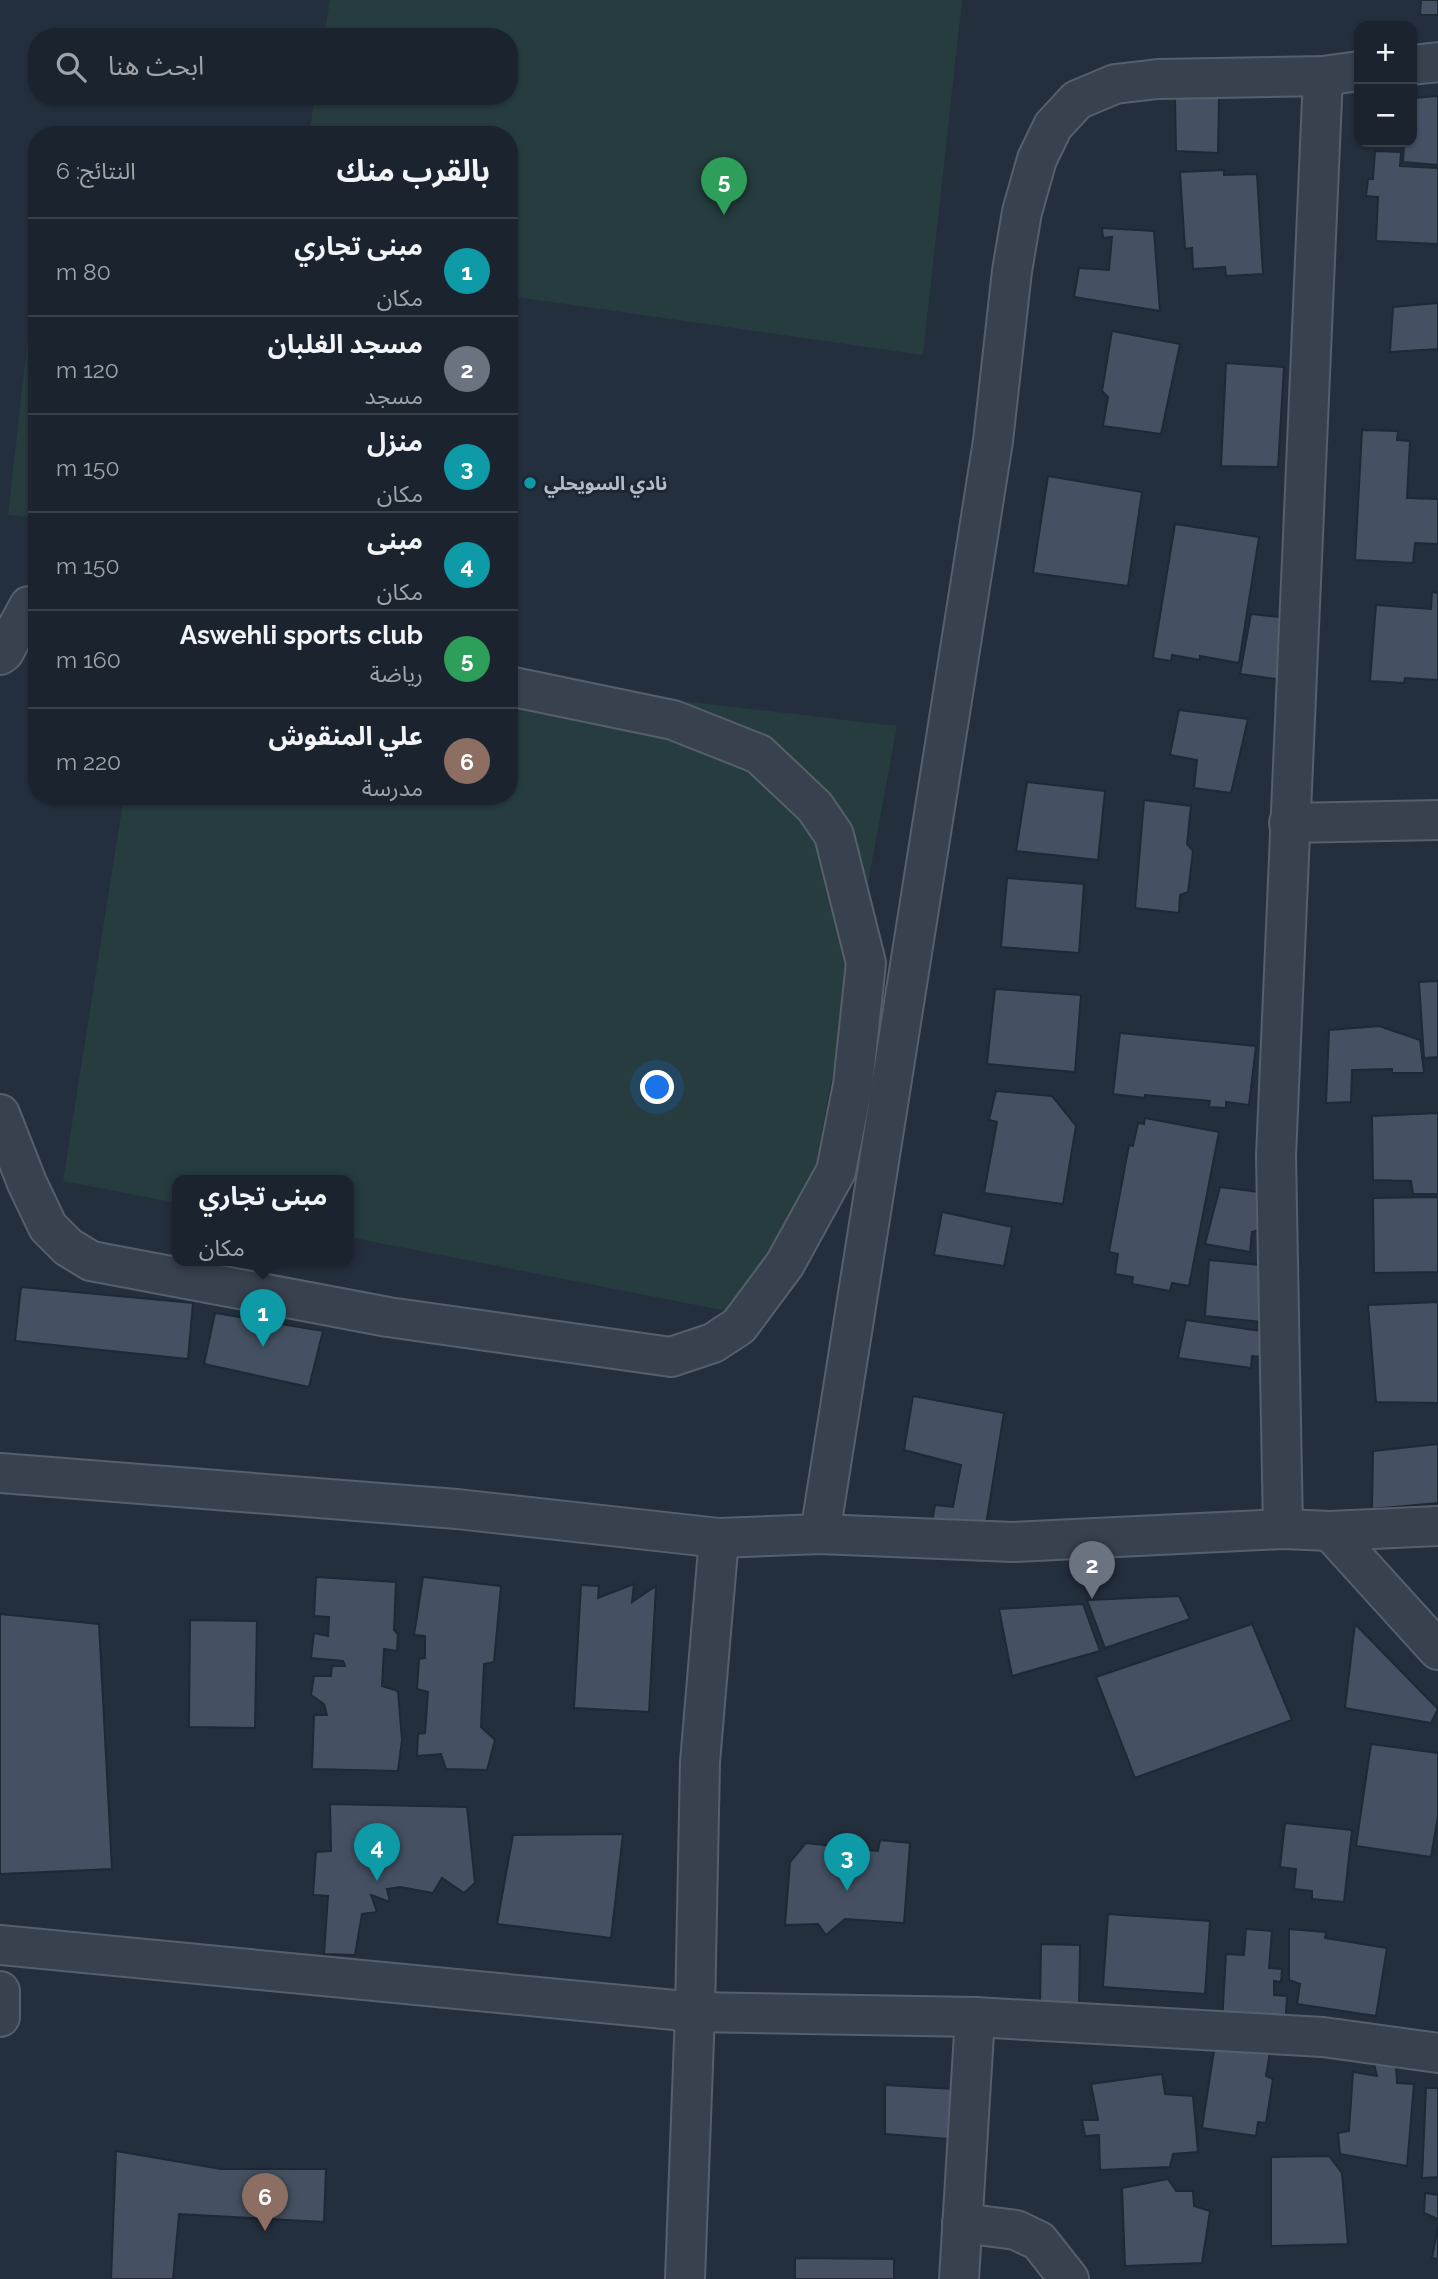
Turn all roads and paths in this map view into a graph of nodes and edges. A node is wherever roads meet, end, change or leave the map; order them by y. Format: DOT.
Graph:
graph roads {
  1 [pos="1438,62"];
  2 [pos="1417,64"];
  3 [pos="1341,74"];
  4 [pos="22,608"];
  5 [pos="0,655"];
  6 [pos="518,688"];
  7 [pos="1438,820"];
  8 [pos="1289,824"];
  9 [pos="0,1114"];
  10 [pos="0,1473"];
  11 [pos="1438,1526"];
  12 [pos="1283,1529"];
  13 [pos="1330,1531"];
  14 [pos="820,1534"];
  15 [pos="719,1538"];
  16 [pos="1438,1650"];
  17 [pos="0,1945"];
  18 [pos="0,1991"];
  19 [pos="695,2012"];
  20 [pos="0,2017"];
  21 [pos="975,2017"];
  22 [pos="1438,2053"];
  23 [pos="962,2223"];
  24 [pos="685,2279"];
  25 [pos="959,2279"];
  26 [pos="1069,2279"];
  1 -- 2 [label="street"];
  3 -- 8 [label="street"];
  3 -- 14 [label="street"];
  4 -- 5 [label="street"];
  6 -- 9 [label="street"];
  7 -- 8 [label="street"];
  8 -- 12 [label="street"];
  10 -- 15 [label="street"];
  11 -- 13 [label="street"];
  12 -- 13 [label="street"];
  12 -- 14 [label="street"];
  13 -- 16 [label="street"];
  14 -- 15 [label="street"];
  15 -- 19 [label="street"];
  17 -- 19 [label="street"];
  18 -- 20 [label="street"];
  19 -- 21 [label="street"];
  19 -- 24 [label="street"];
  21 -- 22 [label="street"];
  21 -- 23 [label="street"];
  23 -- 25 [label="street"];
  23 -- 26 [label="street"];
}
